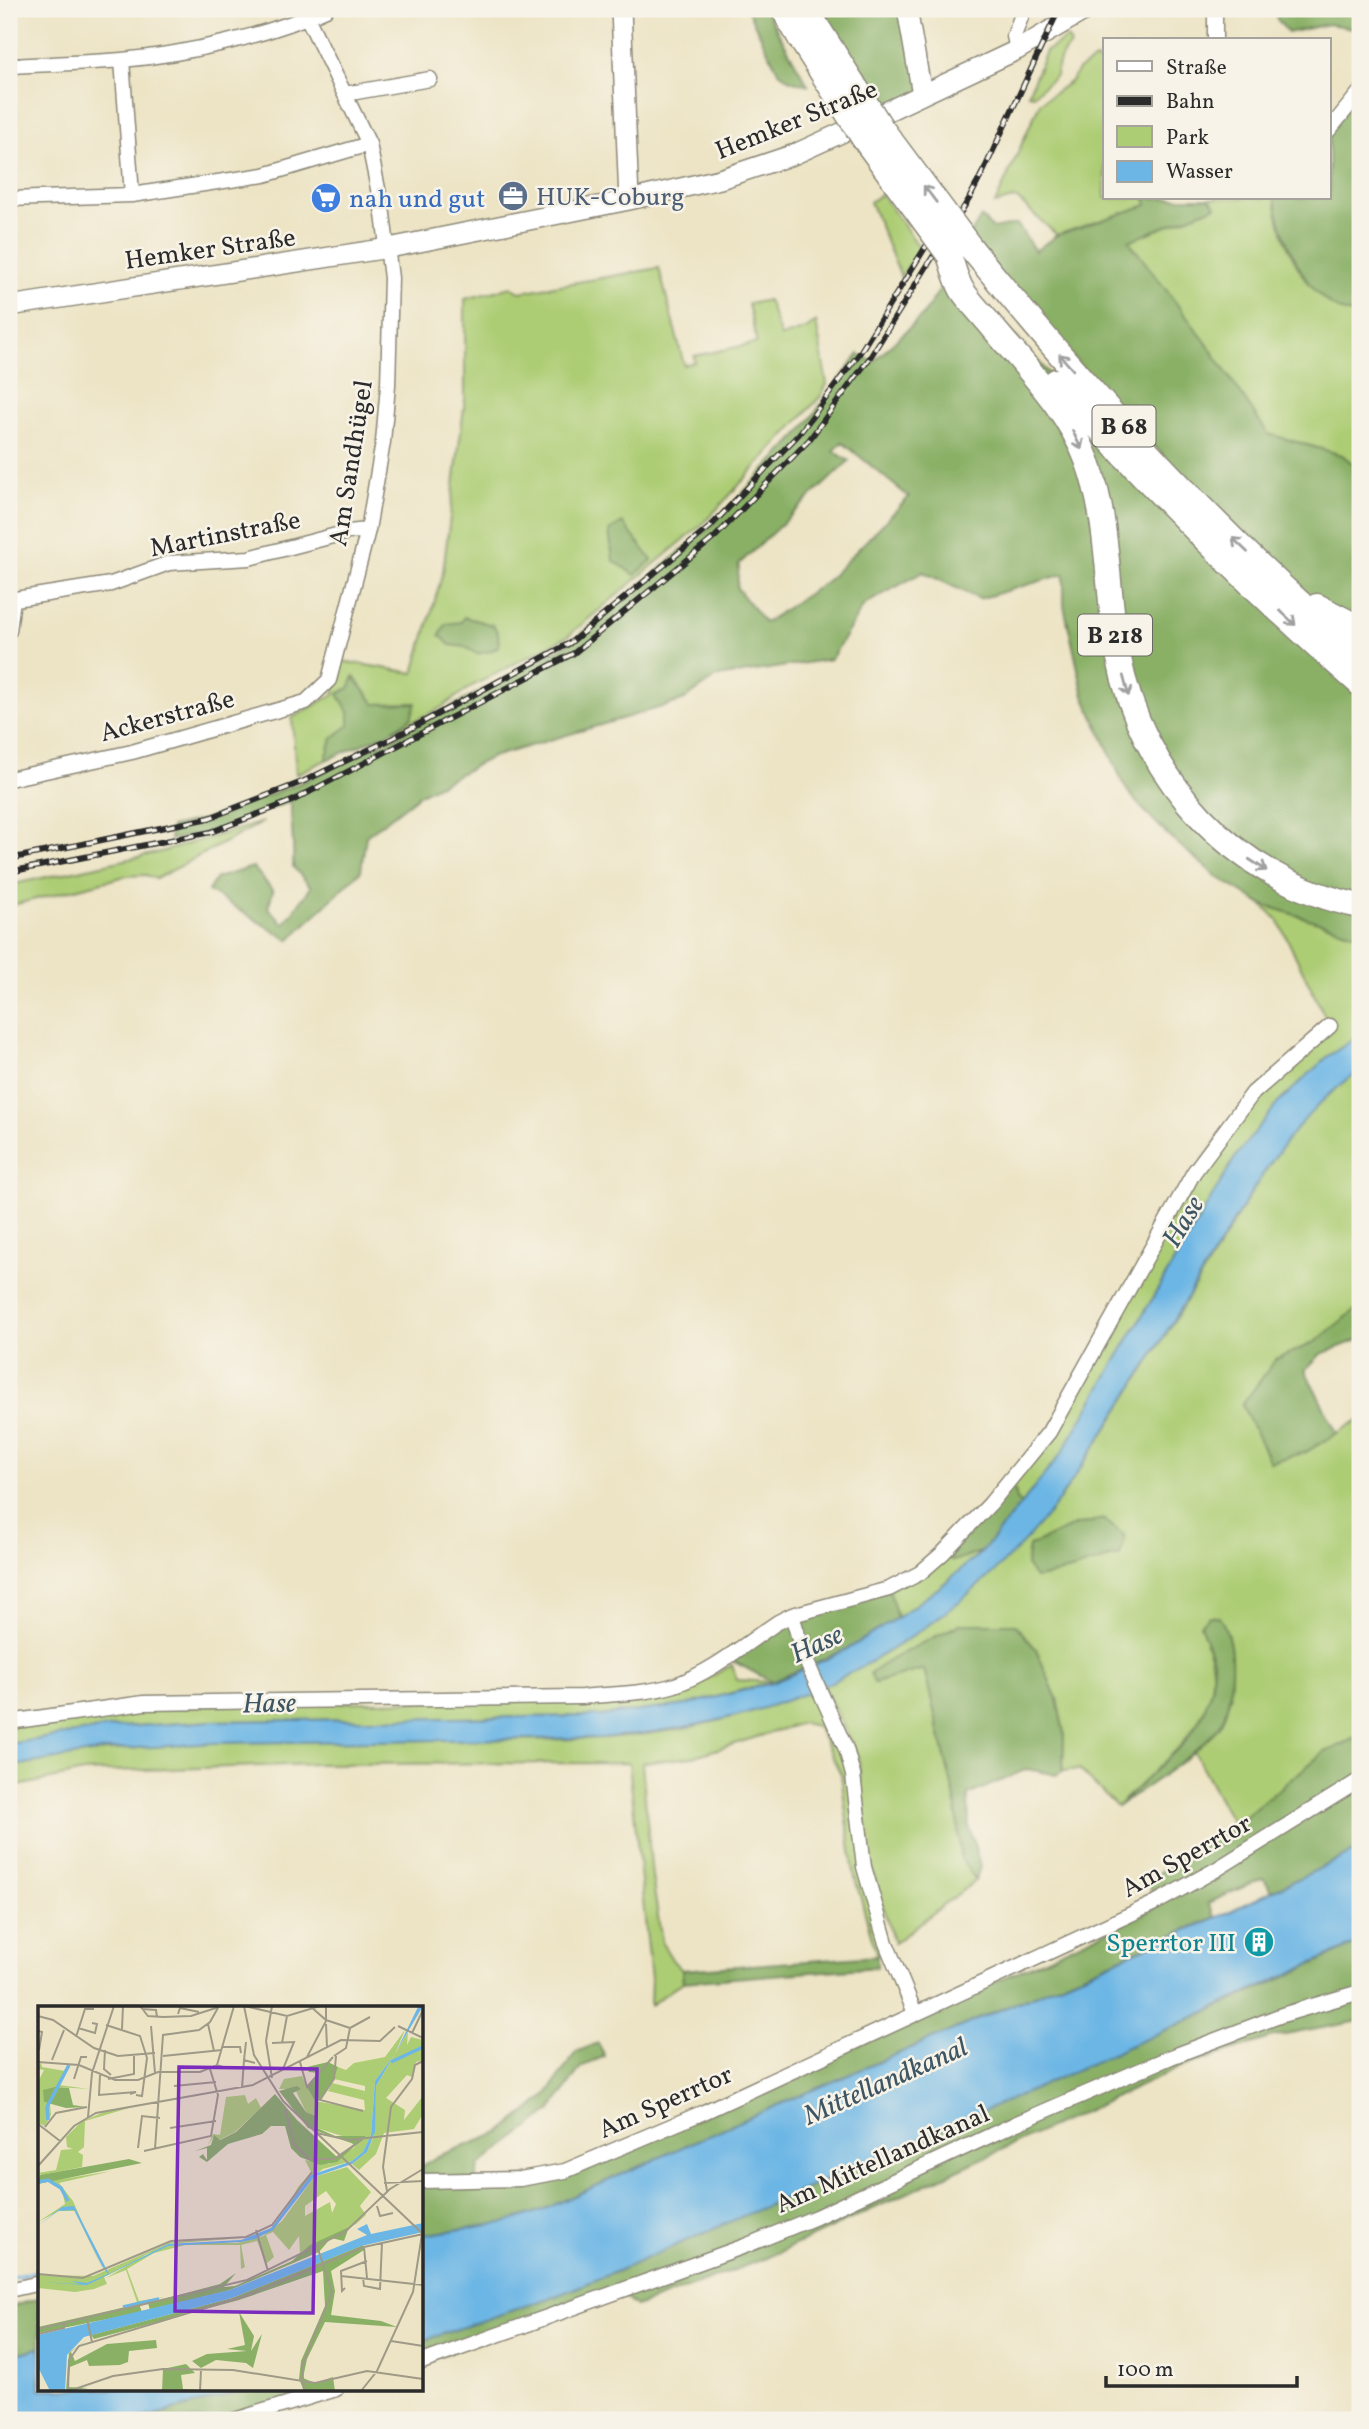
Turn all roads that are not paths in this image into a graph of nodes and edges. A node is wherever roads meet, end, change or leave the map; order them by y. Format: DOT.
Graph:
graph roads {
  1 [pos="326,9"];
  2 [pos="621,9"];
  3 [pos="783,9"];
  4 [pos="907,9"];
  5 [pos="1024,9"];
  6 [pos="1087,9"];
  7 [pos="1215,9"];
  8 [pos="307,17"];
  9 [pos="808,25"];
  10 [pos="1215,38"];
  11 [pos="1017,50"];
  12 [pos="122,60"];
  13 [pos="9,66"];
  14 [pos="430,79"];
  15 [pos="1360,92"];
  16 [pos="345,94"];
  17 [pos="922,94"];
  18 [pos="1330,129"];
  19 [pos="369,144"];
  20 [pos="132,195"];
  21 [pos="9,199"];
  22 [pos="629,201"];
  23 [pos="388,248"];
  24 [pos="960,252"];
  25 [pos="966,285"];
  26 [pos="9,306"];
  27 [pos="368,530"];
  28 [pos="1289,592"];
  29 [pos="11,599"];
  30 [pos="1360,628"];
  31 [pos="9,631"];
  32 [pos="1360,656"];
  33 [pos="329,680"];
  34 [pos="1360,684"];
  35 [pos="9,779"];
  36 [pos="1360,906"];
  37 [pos="1330,1027"];
  38 [pos="792,1615"];
  39 [pos="9,1722"];
  40 [pos="1360,1780"];
  41 [pos="1360,1992"];
  42 [pos="915,2013"];
  43 [pos="424,2181"];
  44 [pos="38,2283"];
  45 [pos="9,2290"];
  46 [pos="424,2361"];
  47 [pos="333,2390"];
  48 [pos="235,2420"];
  1 -- 8 [label="street"];
  2 -- 22 [label="main road"];
  3 -- 9 [label="highway, B 68"];
  4 -- 17 [label="main road"];
  5 -- 11 [label="street"];
  6 -- 11 [label="main road, Hemker Straße"];
  7 -- 10 [label="street"];
  8 -- 12 [label="street"];
  8 -- 16 [label="street, Am Sandhügel"];
  9 -- 24 [label="highway, B 68, bridge"];
  11 -- 17 [label="main road, Hemker Straße"];
  12 -- 13 [label="street"];
  12 -- 20 [label="street"];
  14 -- 16 [label="street"];
  15 -- 18 [label="street"];
  16 -- 19 [label="street, Am Sandhügel"];
  17 -- 22 [label="main road, Hemker Straße"];
  19 -- 20 [label="street"];
  19 -- 23 [label="street, Am Sandhügel"];
  20 -- 21 [label="street"];
  22 -- 23 [label="main road, Hemker Straße"];
  23 -- 26 [label="main road, Hemker Straße"];
  23 -- 27 [label="street, Am Sandhügel"];
  24 -- 25 [label="highway, B 218"];
  28 -- 24 [label="highway, B 68, one-way"];
  25 -- 34 [label="highway, B 68, one-way"];
  25 -- 36 [label="highway, B 218, one-way"];
  27 -- 29 [label="street, Martinstraße"];
  27 -- 33 [label="street, Am Sandhügel"];
  28 -- 30 [label="highway"];
  28 -- 32 [label="highway, B 68"];
  29 -- 31 [label="street"];
  33 -- 35 [label="street, Ackerstraße"];
  37 -- 38 [label="street"];
  38 -- 39 [label="street"];
  38 -- 42 [label="street"];
  40 -- 42 [label="street, Am Sperrtor"];
  41 -- 46 [label="street, Am Mittellandkanal"];
  42 -- 43 [label="street, Am Sperrtor"];
  44 -- 45 [label="street"];
  47 -- 48 [label="street"];
}
